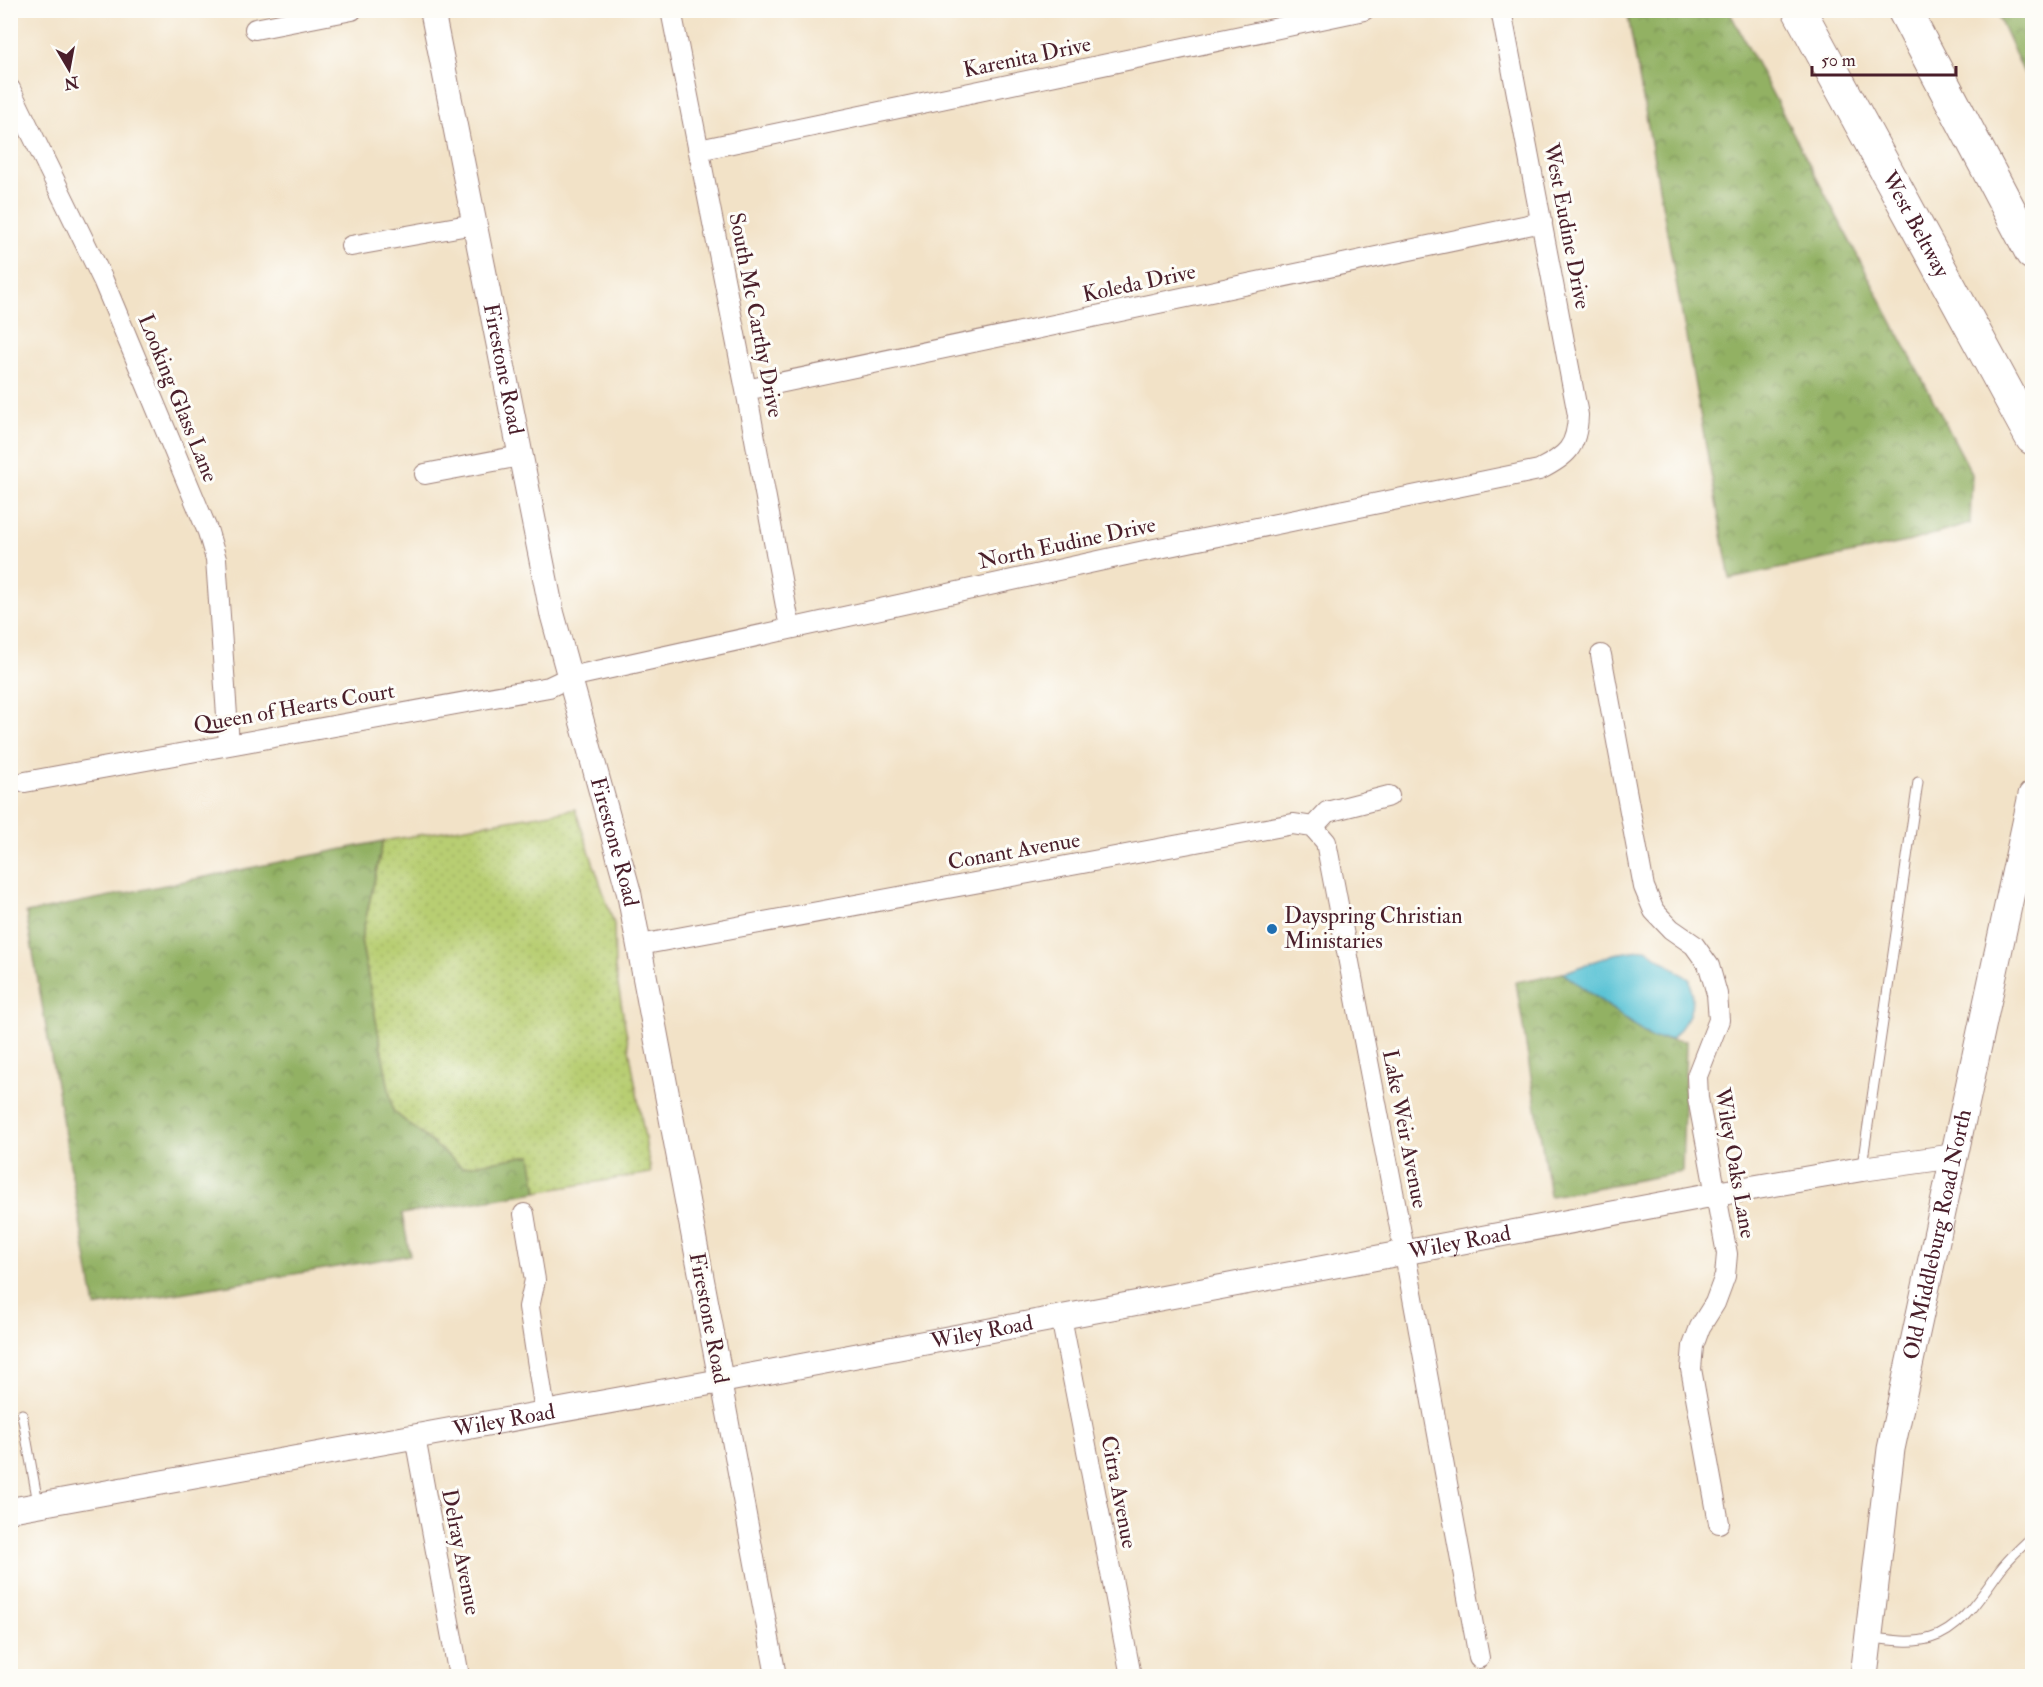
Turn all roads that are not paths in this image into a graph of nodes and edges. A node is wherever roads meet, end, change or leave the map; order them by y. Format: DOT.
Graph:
graph roads {
  1 [pos="352,10"];
  2 [pos="432,10"];
  3 [pos="671,10"];
  4 [pos="1364,10"];
  5 [pos="1501,10"];
  6 [pos="1799,10"];
  7 [pos="1904,10"];
  8 [pos="255,29"];
  9 [pos="10,89"];
  10 [pos="699,150"];
  11 [pos="1542,222"];
  12 [pos="474,224"];
  13 [pos="351,246"];
  14 [pos="2032,253"];
  15 [pos="746,390"];
  16 [pos="2032,438"];
  17 [pos="1570,448"];
  18 [pos="520,456"];
  19 [pos="425,474"];
  20 [pos="790,628"];
  21 [pos="1601,655"];
  22 [pos="570,677"];
  23 [pos="229,744"];
  24 [pos="25,782"];
  25 [pos="1918,782"];
  26 [pos="2032,795"];
  27 [pos="1389,796"];
  28 [pos="1313,827"];
  29 [pos="640,945"];
  30 [pos="1955,1156"];
  31 [pos="1862,1169"];
  32 [pos="1716,1194"];
  33 [pos="524,1214"];
  34 [pos="1405,1254"];
  35 [pos="1061,1317"];
  36 [pos="721,1381"];
  37 [pos="545,1412"];
  38 [pos="22,1414"];
  39 [pos="415,1437"];
  40 [pos="38,1505"];
  41 [pos="10,1510"];
  42 [pos="1719,1523"];
  43 [pos="2032,1537"];
  44 [pos="1868,1638"];
  45 [pos="1479,1658"];
  46 [pos="459,1677"];
  47 [pos="776,1677"];
  48 [pos="1131,1677"];
  49 [pos="1864,1677"];
  1 -- 8 [label="street"];
  2 -- 12 [label="street, Firestone Road"];
  3 -- 10 [label="street, South Mc Carthy Drive"];
  4 -- 10 [label="street, Karenita Drive"];
  5 -- 11 [label="street, West Eudine Drive"];
  6 -- 16 [label="highway, West Beltway"];
  7 -- 14 [label="highway"];
  9 -- 23 [label="street, Looking Glass Lane"];
  10 -- 15 [label="street, South Mc Carthy Drive"];
  11 -- 15 [label="street, Koleda Drive"];
  11 -- 17 [label="street, West Eudine Drive"];
  12 -- 13 [label="street"];
  12 -- 18 [label="street, Firestone Road"];
  15 -- 20 [label="street, South Mc Carthy Drive"];
  17 -- 20 [label="street, North Eudine Drive"];
  18 -- 19 [label="street"];
  18 -- 22 [label="street, Firestone Road"];
  20 -- 22 [label="street, North Eudine Drive"];
  21 -- 32 [label="street, Wiley Oaks Lane"];
  22 -- 23 [label="street, Queen of Hearts Court"];
  22 -- 29 [label="street, Firestone Road"];
  23 -- 24 [label="street, Queen of Hearts Court"];
  25 -- 31 [label="lane"];
  26 -- 30 [label="main road, Old Middleburg Road North"];
  27 -- 28 [label="street"];
  28 -- 29 [label="street, Conant Avenue"];
  28 -- 34 [label="street, Lake Weir Avenue"];
  29 -- 36 [label="street, Firestone Road"];
  30 -- 31 [label="street, Wiley Road"];
  30 -- 44 [label="main road, Old Middleburg Road North"];
  31 -- 32 [label="street, Wiley Road"];
  32 -- 34 [label="street, Wiley Road"];
  32 -- 42 [label="street, Wiley Oaks Lane"];
  33 -- 37 [label="street"];
  34 -- 35 [label="street, Wiley Road"];
  34 -- 45 [label="street, Lake Weir Avenue"];
  35 -- 36 [label="street, Wiley Road"];
  35 -- 48 [label="street, Citra Avenue"];
  36 -- 37 [label="street, Wiley Road"];
  36 -- 47 [label="street, Firestone Road"];
  37 -- 39 [label="street, Wiley Road"];
  38 -- 40 [label="lane"];
  39 -- 40 [label="street, Wiley Road"];
  39 -- 46 [label="street, Delray Avenue"];
  40 -- 41 [label="street, Wiley Road"];
  43 -- 44 [label="lane"];
  44 -- 49 [label="main road, Old Middleburg Road North"];
}
